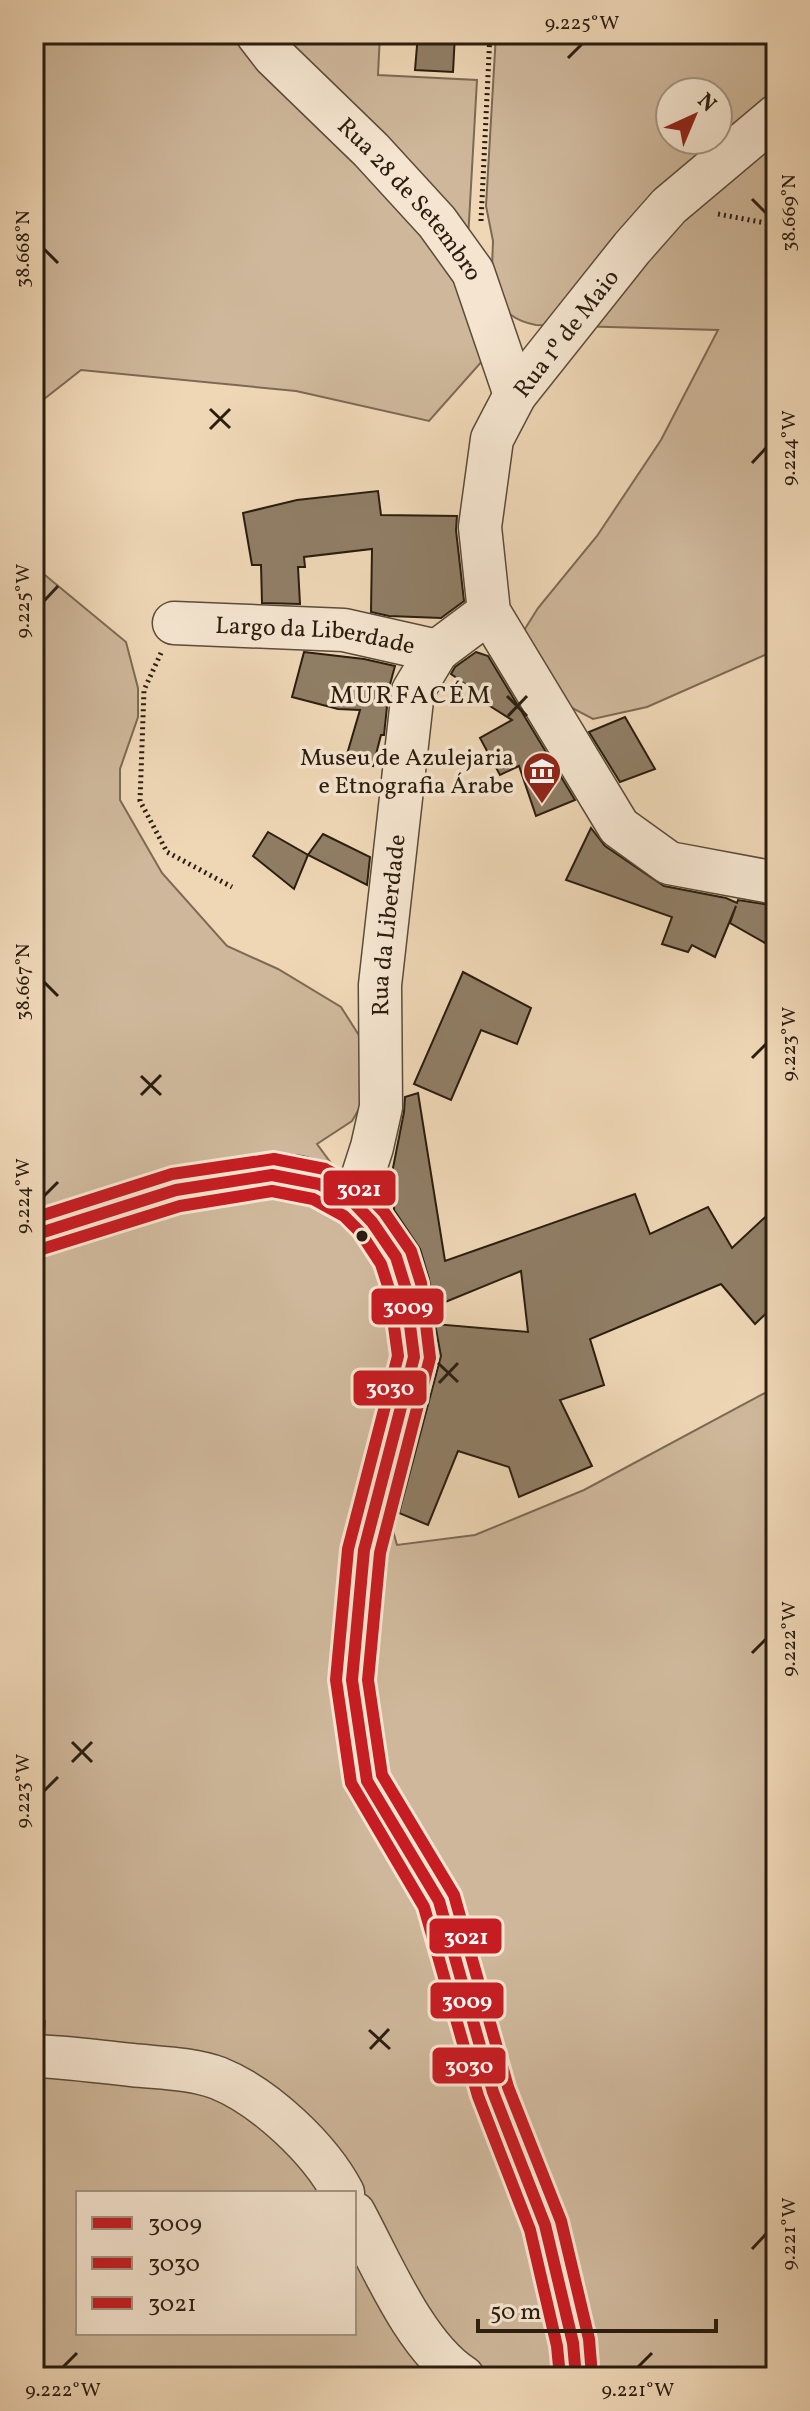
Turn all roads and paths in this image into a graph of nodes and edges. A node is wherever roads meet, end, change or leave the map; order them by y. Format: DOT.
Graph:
graph roads {
  1 [pos="257,34"];
  2 [pos="490,34"];
  3 [pos="776,116"];
  4 [pos="669,206"];
  5 [pos="776,225"];
  6 [pos="473,272"];
  7 [pos="515,395"];
  8 [pos="489,612"];
  9 [pos="174,623"];
  10 [pos="437,651"];
  11 [pos="776,883"];
  12 [pos="232,887"];
  13 [pos="354,1203"];
  14 [pos="34,1235"];
  15 [pos="34,2056"];
  16 [pos="342,2191"];
  17 [pos="356,2217"];
  18 [pos="463,2377"];
  19 [pos="576,2377"];
  1 -- 6 [label="street, Rua 28 de Setembro"];
  2 -- 6 [label="path"];
  3 -- 4 [label="street, Rua 1º de Maio"];
  4 -- 5 [label="path"];
  4 -- 7 [label="street, Rua 1º de Maio"];
  6 -- 7 [label="street, Rua 28 de Setembro"];
  7 -- 8 [label="street, Rua 1º de Maio"];
  8 -- 10 [label="street, Largo da Liberdade"];
  8 -- 11 [label="street"];
  9 -- 10 [label="street, Largo da Liberdade"];
  9 -- 12 [label="path"];
  10 -- 13 [label="street, Rua da Liberdade"];
  13 -- 14 [label="main road"];
  13 -- 19 [label="main road"];
  15 -- 16 [label="street"];
  17 -- 18 [label="street"];
}
